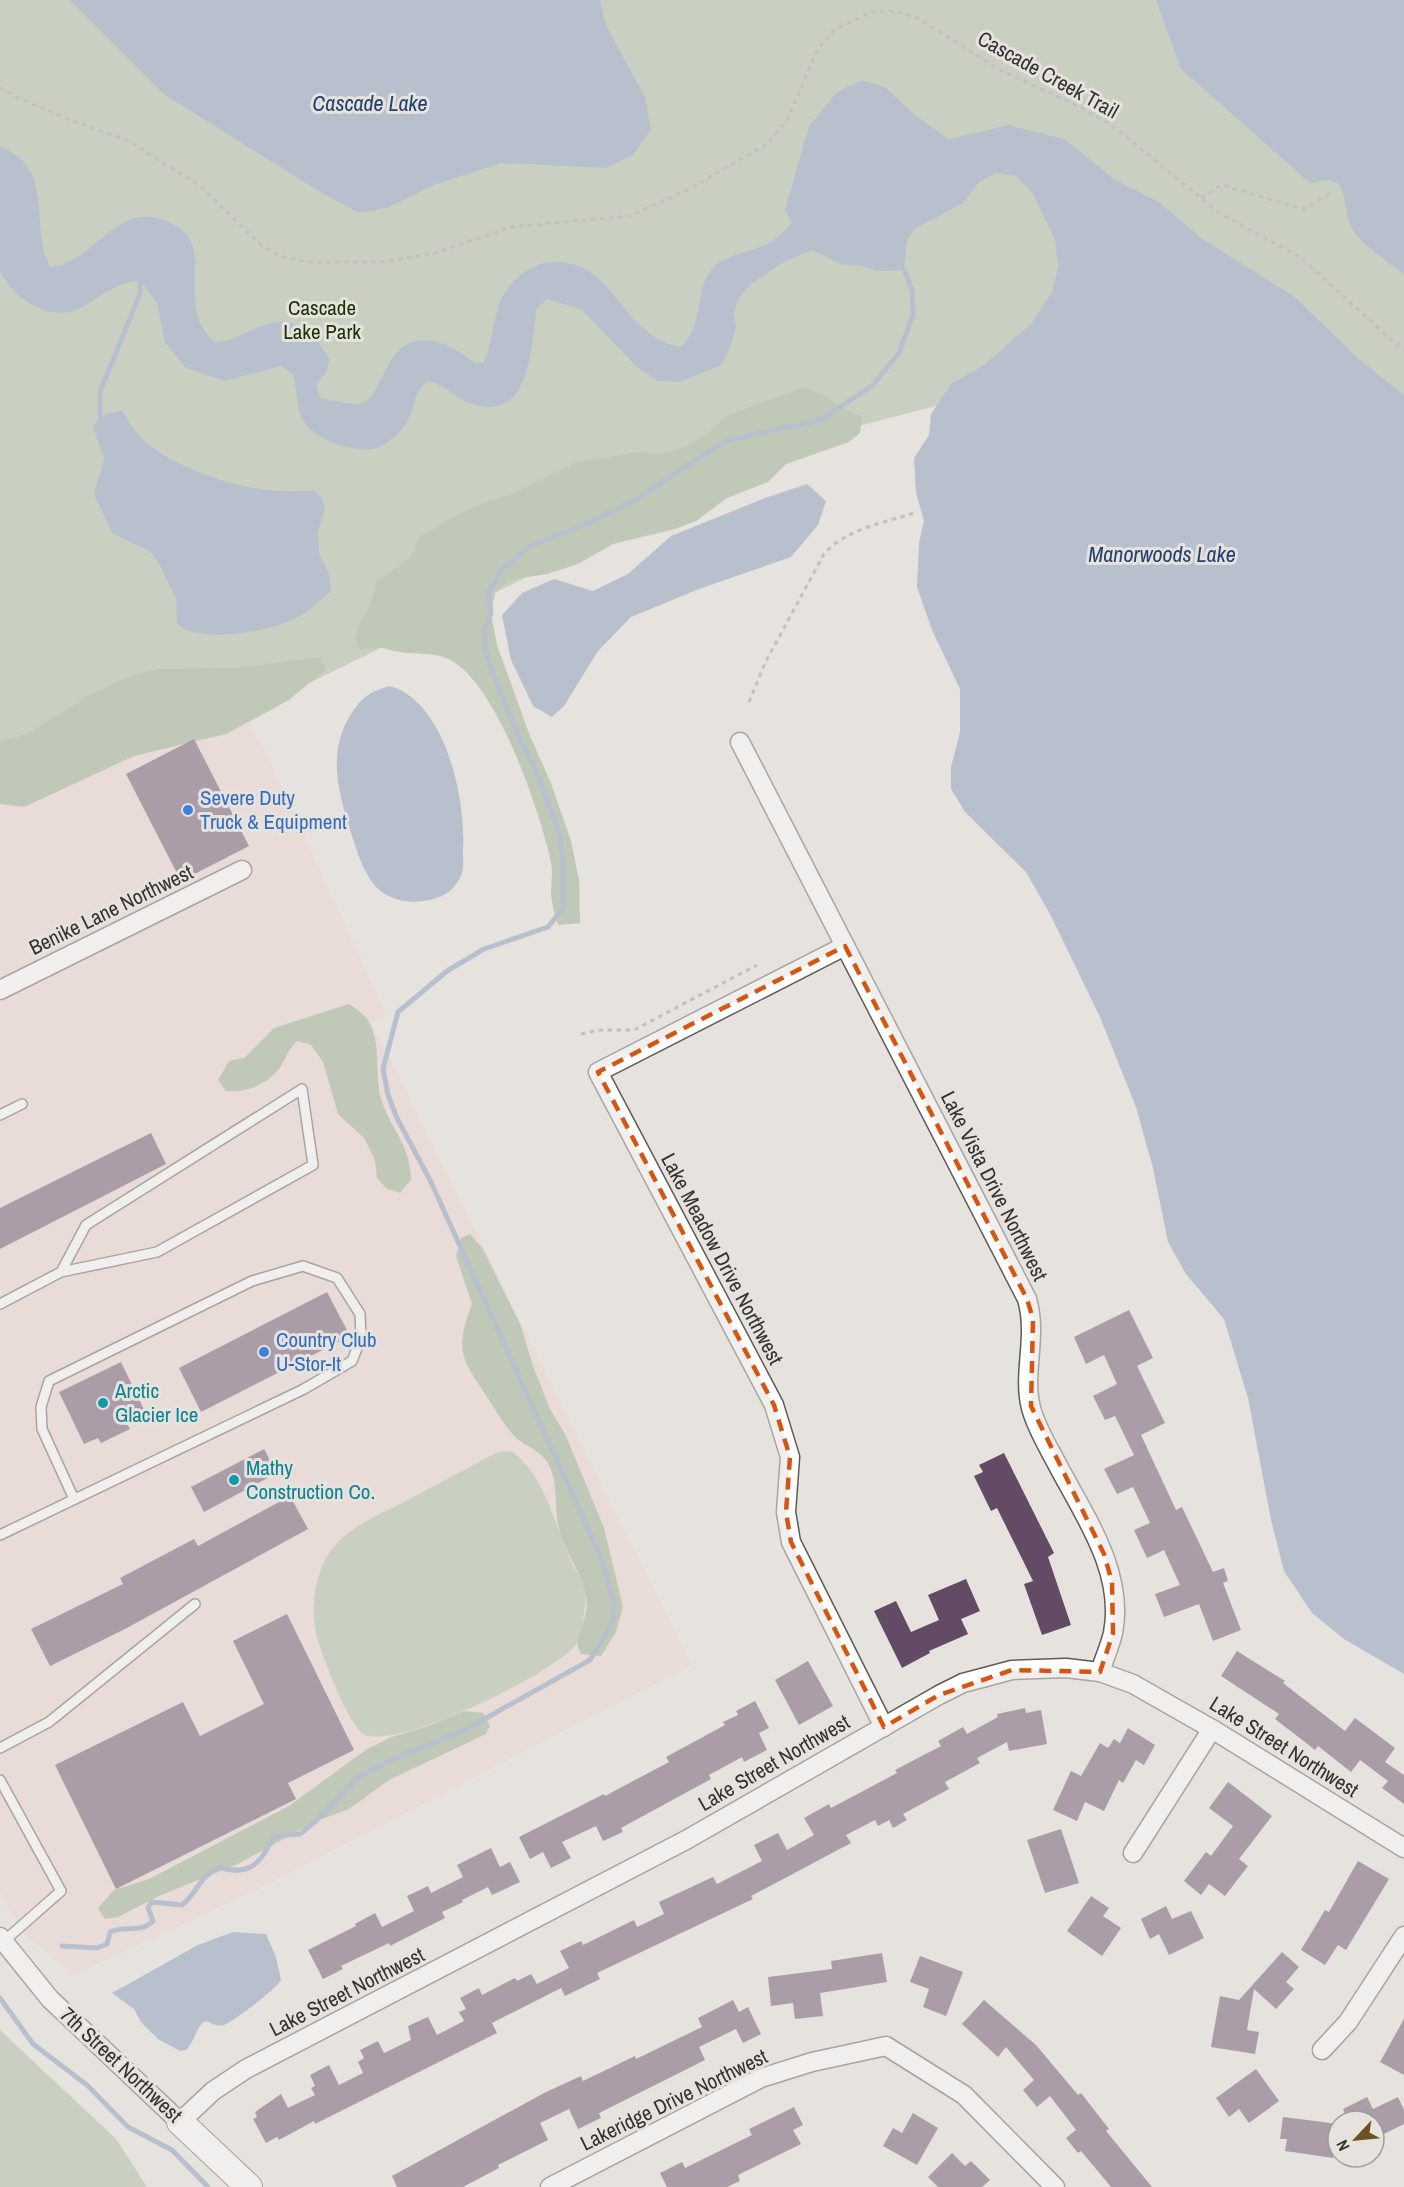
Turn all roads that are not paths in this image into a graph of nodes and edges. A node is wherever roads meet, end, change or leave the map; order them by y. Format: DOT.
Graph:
graph roads {
  1 [pos="740,742"];
  2 [pos="242,870"];
  3 [pos="845,946"];
  4 [pos="0,990"];
  5 [pos="22,1104"];
  6 [pos="0,1115"];
  7 [pos="61,1272"];
  8 [pos="0,1304"];
  9 [pos="74,1499"];
  10 [pos="0,1535"];
  11 [pos="195,1604"];
  12 [pos="1100,1672"];
  13 [pos="884,1727"];
  14 [pos="1212,1729"];
  15 [pos="0,1748"];
  16 [pos="0,1780"];
  17 [pos="1404,1848"];
  18 [pos="1133,1853"];
  19 [pos="1404,1936"];
  20 [pos="2,1940"];
  21 [pos="1322,2050"];
  22 [pos="180,2122"];
  23 [pos="249,2187"];
  24 [pos="550,2187"];
  25 [pos="1056,2187"];
  1 -- 3 [label="street, Lake Vista Drive Northwest"];
  2 -- 4 [label="street, Benike Lane Northwest"];
  3 -- 12 [label="street, Lake Vista Drive Northwest"];
  3 -- 13 [label="street, Lake Meadow Drive Northwest"];
  5 -- 6 [label="lane"];
  7 -- 7 [label="lane"];
  7 -- 8 [label="lane"];
  9 -- 9 [label="lane"];
  9 -- 10 [label="lane"];
  11 -- 15 [label="lane"];
  12 -- 13 [label="street, Lake Street Northwest"];
  12 -- 14 [label="street, Lake Street Northwest"];
  13 -- 22 [label="street, Lake Street Northwest"];
  14 -- 17 [label="street, Lake Street Northwest"];
  14 -- 18 [label="street"];
  16 -- 20 [label="lane"];
  19 -- 21 [label="street"];
  20 -- 22 [label="street, 7th Street Northwest"];
  22 -- 23 [label="street, 7th Street Northwest"];
  24 -- 25 [label="street, Lakeridge Drive Northwest"];
}
